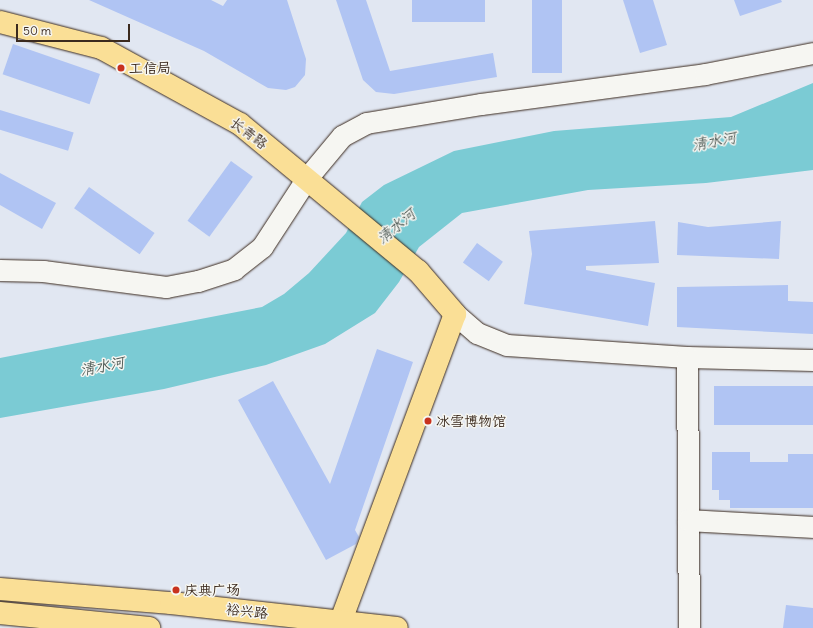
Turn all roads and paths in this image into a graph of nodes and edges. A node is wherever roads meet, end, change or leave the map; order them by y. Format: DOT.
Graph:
graph roads {
  1 [pos="0,22"];
  2 [pos="813,53"];
  3 [pos="306,178"];
  4 [pos="0,270"];
  5 [pos="455,314"];
  6 [pos="687,357"];
  7 [pos="813,360"];
  8 [pos="688,520"];
  9 [pos="813,527"];
  10 [pos="0,589"];
  11 [pos="0,613"];
  12 [pos="339,624"];
  13 [pos="148,628"];
  14 [pos="397,628"];
  15 [pos="689,628"];
  1 -- 3 [label="main road, 长青路"];
  2 -- 3 [label="street"];
  3 -- 4 [label="street"];
  3 -- 5 [label="main road, 长青路"];
  5 -- 6 [label="street"];
  5 -- 12 [label="main road"];
  6 -- 7 [label="street"];
  6 -- 8 [label="street"];
  8 -- 9 [label="street"];
  8 -- 15 [label="street"];
  10 -- 12 [label="main road, 裕兴路"];
  11 -- 13 [label="main road"];
  12 -- 14 [label="main road, 裕兴路"];
}
